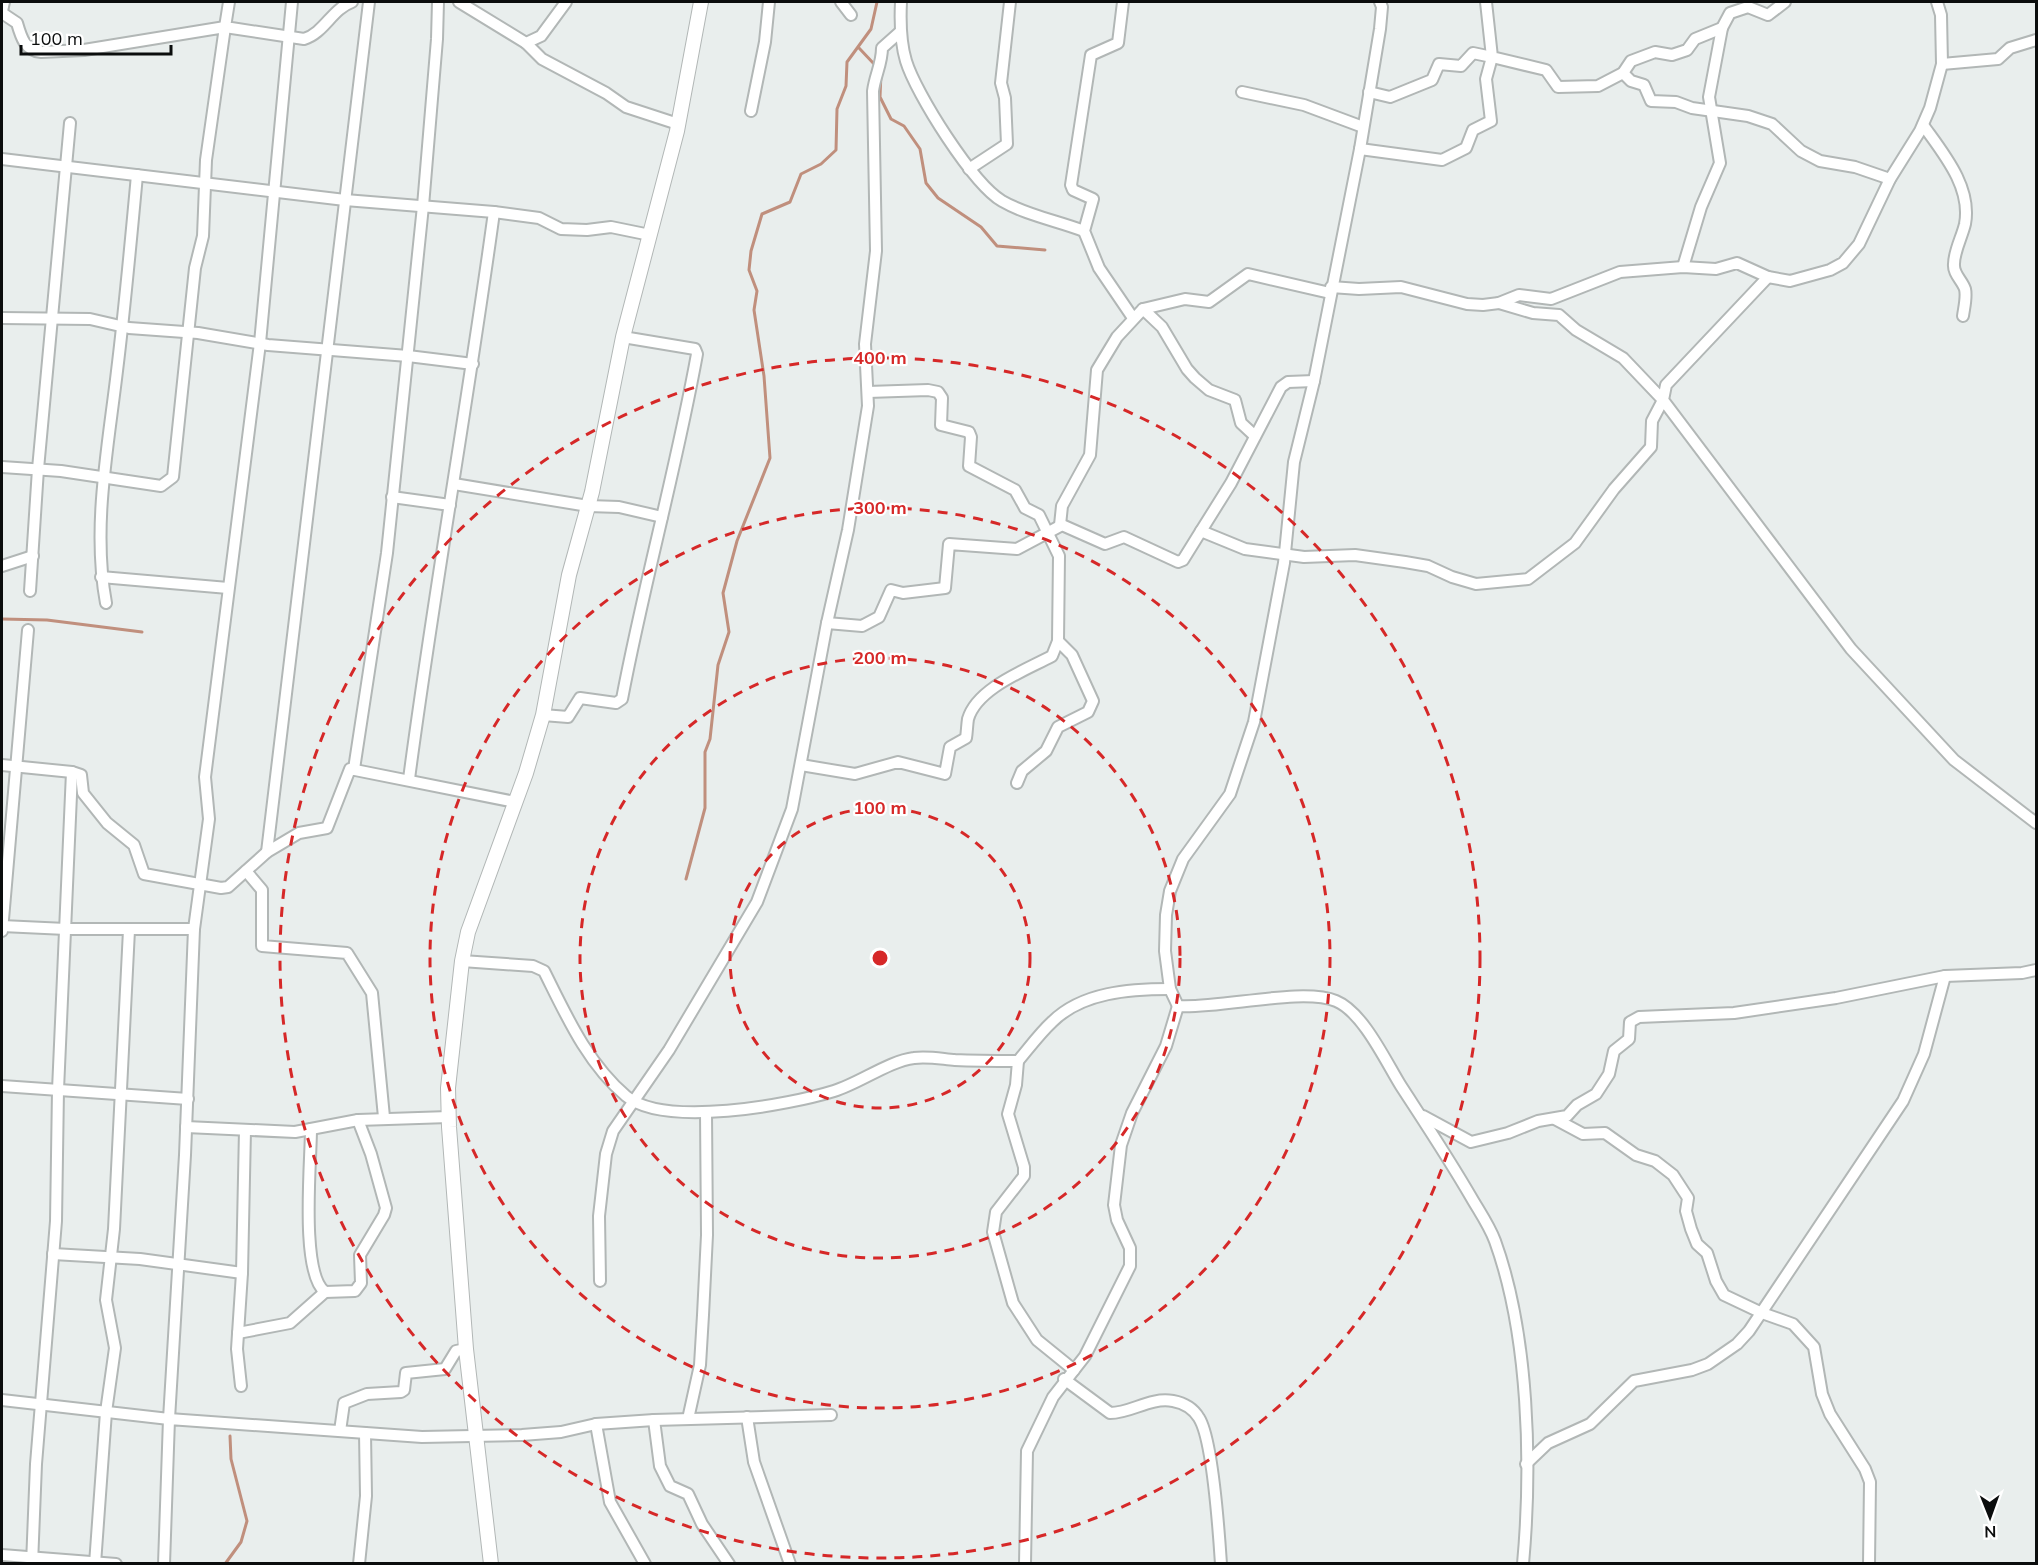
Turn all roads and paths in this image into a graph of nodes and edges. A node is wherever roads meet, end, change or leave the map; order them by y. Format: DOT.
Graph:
graph roads {
  1 [pos="4,2"];
  2 [pos="228,2"];
  3 [pos="292,2"];
  4 [pos="352,2"];
  5 [pos="369,2"];
  6 [pos="438,2"];
  7 [pos="459,2"];
  8 [pos="566,2"];
  9 [pos="701,2"];
  10 [pos="769,2"];
  11 [pos="841,2"];
  12 [pos="901,2"];
  13 [pos="1010,2"];
  14 [pos="1123,2"];
  15 [pos="1380,2"];
  16 [pos="1486,2"];
  17 [pos="1785,2"];
  18 [pos="1937,2"];
  19 [pos="2,12"];
  20 [pos="851,15"];
  21 [pos="225,27"];
  22 [pos="1722,28"];
  23 [pos="900,32"];
  24 [pos="288,39"];
  25 [pos="2037,40"];
  26 [pos="526,43"];
  27 [pos="1492,57"];
  28 [pos="1942,64"];
  29 [pos="1623,73"];
  30 [pos="1242,92"];
  31 [pos="1369,92"];
  32 [pos="1710,109"];
  33 [pos="751,111"];
  34 [pos="70,123"];
  35 [pos="678,124"];
  36 [pos="1923,125"];
  37 [pos="1363,127"];
  38 [pos="1360,149"];
  39 [pos="2,159"];
  40 [pos="65,167"];
  41 [pos="969,170"];
  42 [pos="137,175"];
  43 [pos="1890,179"];
  44 [pos="206,184"];
  45 [pos="274,192"];
  46 [pos="345,200"];
  47 [pos="423,206"];
  48 [pos="494,213"];
  49 [pos="1084,231"];
  50 [pos="650,235"];
  51 [pos="1683,267"];
  52 [pos="1768,277"];
  53 [pos="1330,290"];
  54 [pos="1499,303"];
  55 [pos="1143,309"];
  56 [pos="1963,316"];
  57 [pos="2,318"];
  58 [pos="51,318"];
  59 [pos="1133,318"];
  60 [pos="123,327"];
  61 [pos="187,332"];
  62 [pos="623,337"];
  63 [pos="260,343"];
  64 [pos="327,349"];
  65 [pos="408,356"];
  66 [pos="473,364"];
  67 [pos="1314,381"];
  68 [pos="868,392"];
  69 [pos="1663,400"];
  70 [pos="1256,436"];
  71 [pos="2,467"];
  72 [pos="38,469"];
  73 [pos="104,478"];
  74 [pos="454,484"];
  75 [pos="392,497"];
  76 [pos="450,505"];
  77 [pos="588,506"];
  78 [pos="662,517"];
  79 [pos="1060,525"];
  80 [pos="1202,531"];
  81 [pos="1048,534"];
  82 [pos="1285,555"];
  83 [pos="33,556"];
  84 [pos="2,566"];
  85 [pos="101,577"];
  86 [pos="228,588"];
  87 [pos="30,591"];
  88 [pos="106,603"];
  89 [pos="827,623"];
  90 [pos="28,630"];
  91 [pos="1058,642"];
  92 [pos="543,715"];
  93 [pos="2,765"];
  94 [pos="801,765"];
  95 [pos="16,766"];
  96 [pos="354,769"];
  97 [pos="72,772"];
  98 [pos="409,779"];
  99 [pos="1017,783"];
  100 [pos="515,802"];
  101 [pos="2037,823"];
  102 [pos="267,852"];
  103 [pos="246,871"];
  104 [pos="198,884"];
  105 [pos="2,926"];
  106 [pos="66,929"];
  107 [pos="194,929"];
  108 [pos="129,930"];
  109 [pos="2,931"];
  110 [pos="462,961"];
  111 [pos="2037,970"];
  112 [pos="1945,976"];
  113 [pos="1170,989"];
  114 [pos="1178,1006"];
  115 [pos="1018,1061"];
  116 [pos="2,1086"];
  117 [pos="58,1090"];
  118 [pos="121,1094"];
  119 [pos="188,1099"];
  120 [pos="634,1101"];
  121 [pos="706,1113"];
  122 [pos="1420,1115"];
  123 [pos="384,1117"];
  124 [pos="449,1117"];
  125 [pos="1555,1119"];
  126 [pos="358,1120"];
  127 [pos="186,1127"];
  128 [pos="311,1129"];
  129 [pos="245,1130"];
  130 [pos="53,1254"];
  131 [pos="112,1257"];
  132 [pos="178,1266"];
  133 [pos="242,1273"];
  134 [pos="600,1281"];
  135 [pos="325,1292"];
  136 [pos="1762,1313"];
  137 [pos="238,1333"];
  138 [pos="466,1350"];
  139 [pos="1074,1370"];
  140 [pos="1064,1379"];
  141 [pos="241,1386"];
  142 [pos="2,1400"];
  143 [pos="41,1405"];
  144 [pos="106,1412"];
  145 [pos="831,1415"];
  146 [pos="747,1417"];
  147 [pos="169,1419"];
  148 [pos="688,1419"];
  149 [pos="654,1420"];
  150 [pos="596,1424"];
  151 [pos="340,1431"];
  152 [pos="365,1433"];
  153 [pos="477,1437"];
  154 [pos="1526,1464"];
  155 [pos="2,1555"];
  156 [pos="32,1560"];
  157 [pos="95,1562"];
  158 [pos="116,1563"];
  159 [pos="164,1563"];
  160 [pos="359,1563"];
  161 [pos="490,1563"];
  162 [pos="645,1563"];
  163 [pos="729,1563"];
  164 [pos="790,1563"];
  165 [pos="1025,1563"];
  166 [pos="1221,1563"];
  167 [pos="1524,1563"];
  168 [pos="1869,1563"];
  1 -- 19 [label="street"];
  2 -- 21 [label="street"];
  3 -- 24 [label="street"];
  4 -- 24 [label="street"];
  5 -- 46 [label="street"];
  6 -- 47 [label="street"];
  7 -- 26 [label="street"];
  8 -- 26 [label="street"];
  9 -- 35 [label="street"];
  10 -- 33 [label="street"];
  11 -- 20 [label="street"];
  12 -- 23 [label="street"];
  13 -- 41 [label="street"];
  14 -- 49 [label="street"];
  15 -- 31 [label="street"];
  16 -- 27 [label="street"];
  17 -- 22 [label="street"];
  18 -- 28 [label="street"];
  19 -- 21 [label="street"];
  21 -- 24 [label="street"];
  21 -- 44 [label="street"];
  22 -- 29 [label="street"];
  22 -- 32 [label="street"];
  23 -- 41 [label="street"];
  23 -- 68 [label="street"];
  24 -- 45 [label="street"];
  25 -- 28 [label="street"];
  26 -- 35 [label="street"];
  27 -- 29 [label="street"];
  27 -- 31 [label="street"];
  27 -- 38 [label="street"];
  28 -- 36 [label="street"];
  29 -- 32 [label="street"];
  30 -- 37 [label="street"];
  31 -- 37 [label="street"];
  32 -- 43 [label="street"];
  32 -- 51 [label="street"];
  34 -- 40 [label="street"];
  35 -- 50 [label="street"];
  36 -- 43 [label="street"];
  36 -- 56 [label="street"];
  37 -- 38 [label="street"];
  38 -- 53 [label="street"];
  39 -- 40 [label="street"];
  40 -- 42 [label="street"];
  40 -- 58 [label="street"];
  41 -- 49 [label="street"];
  42 -- 44 [label="street"];
  42 -- 60 [label="street"];
  43 -- 52 [label="street"];
  44 -- 45 [label="street"];
  44 -- 61 [label="street"];
  45 -- 46 [label="street"];
  45 -- 63 [label="street"];
  46 -- 47 [label="street"];
  46 -- 64 [label="street"];
  47 -- 48 [label="street"];
  47 -- 65 [label="street"];
  48 -- 50 [label="street"];
  48 -- 66 [label="street"];
  49 -- 59 [label="street"];
  50 -- 62 [label="street"];
  51 -- 52 [label="street"];
  51 -- 54 [label="street"];
  52 -- 69 [label="street"];
  53 -- 54 [label="street"];
  53 -- 55 [label="street"];
  53 -- 67 [label="street"];
  54 -- 69 [label="street"];
  55 -- 59 [label="street"];
  55 -- 70 [label="street"];
  57 -- 58 [label="street"];
  58 -- 60 [label="street"];
  58 -- 72 [label="street"];
  59 -- 79 [label="street"];
  60 -- 61 [label="street"];
  60 -- 73 [label="street"];
  61 -- 63 [label="street"];
  61 -- 73 [label="street"];
  62 -- 77 [label="street"];
  62 -- 78 [label="street"];
  63 -- 64 [label="street"];
  63 -- 86 [label="street"];
  64 -- 65 [label="street"];
  64 -- 102 [label="street"];
  65 -- 66 [label="street"];
  65 -- 75 [label="street"];
  66 -- 74 [label="street"];
  67 -- 70 [label="street"];
  67 -- 82 [label="street"];
  68 -- 81 [label="street"];
  68 -- 89 [label="street"];
  69 -- 82 [label="street"];
  69 -- 101 [label="street"];
  70 -- 80 [label="street"];
  71 -- 72 [label="street"];
  72 -- 73 [label="street"];
  72 -- 83 [label="street"];
  73 -- 85 [label="street"];
  74 -- 76 [label="street"];
  74 -- 77 [label="street"];
  75 -- 76 [label="street"];
  75 -- 96 [label="street"];
  76 -- 98 [label="street"];
  77 -- 78 [label="street"];
  77 -- 92 [label="street"];
  78 -- 92 [label="street"];
  79 -- 80 [label="street"];
  79 -- 81 [label="street"];
  80 -- 82 [label="street"];
  81 -- 89 [label="street"];
  81 -- 91 [label="street"];
  82 -- 113 [label="street"];
  83 -- 84 [label="street"];
  83 -- 87 [label="street"];
  85 -- 86 [label="street"];
  85 -- 88 [label="street"];
  86 -- 104 [label="street"];
  89 -- 94 [label="street"];
  90 -- 95 [label="street"];
  91 -- 94 [label="street"];
  91 -- 99 [label="street"];
  92 -- 100 [label="street"];
  93 -- 95 [label="street"];
  94 -- 120 [label="street"];
  95 -- 97 [label="street"];
  95 -- 105 [label="street"];
  96 -- 98 [label="street"];
  96 -- 102 [label="street"];
  97 -- 104 [label="street"];
  97 -- 106 [label="street"];
  98 -- 100 [label="street"];
  100 -- 110 [label="street"];
  102 -- 103 [label="street"];
  103 -- 104 [label="street"];
  103 -- 123 [label="street"];
  104 -- 107 [label="street"];
  105 -- 106 [label="street"];
  105 -- 109 [label="street"];
  106 -- 108 [label="street"];
  106 -- 117 [label="street"];
  107 -- 108 [label="street"];
  107 -- 119 [label="street"];
  108 -- 118 [label="street"];
  110 -- 120 [label="street"];
  110 -- 124 [label="street"];
  111 -- 112 [label="street"];
  112 -- 125 [label="street"];
  112 -- 136 [label="street"];
  113 -- 114 [label="street"];
  113 -- 115 [label="street"];
  114 -- 122 [label="street"];
  114 -- 139 [label="street"];
  115 -- 121 [label="street"];
  115 -- 139 [label="street"];
  116 -- 117 [label="street"];
  117 -- 118 [label="street"];
  117 -- 130 [label="street"];
  118 -- 119 [label="street"];
  118 -- 131 [label="street"];
  119 -- 127 [label="street"];
  120 -- 121 [label="street"];
  120 -- 134 [label="street"];
  121 -- 148 [label="street"];
  122 -- 125 [label="street"];
  122 -- 154 [label="street"];
  123 -- 124 [label="street"];
  123 -- 126 [label="street"];
  124 -- 138 [label="street"];
  125 -- 136 [label="street"];
  126 -- 128 [label="street"];
  126 -- 135 [label="street"];
  127 -- 129 [label="street"];
  127 -- 132 [label="street"];
  128 -- 129 [label="street"];
  128 -- 135 [label="street"];
  129 -- 133 [label="street"];
  130 -- 131 [label="street"];
  130 -- 143 [label="street"];
  131 -- 132 [label="street"];
  131 -- 144 [label="street"];
  132 -- 133 [label="street"];
  132 -- 147 [label="street"];
  133 -- 137 [label="street"];
  135 -- 137 [label="street"];
  136 -- 154 [label="street"];
  136 -- 168 [label="street"];
  137 -- 141 [label="street"];
  138 -- 151 [label="street"];
  138 -- 153 [label="street"];
  139 -- 140 [label="street"];
  140 -- 165 [label="street"];
  140 -- 166 [label="street"];
  142 -- 143 [label="street"];
  143 -- 144 [label="street"];
  143 -- 156 [label="street"];
  144 -- 147 [label="street"];
  144 -- 157 [label="street"];
  145 -- 146 [label="street"];
  146 -- 148 [label="street"];
  146 -- 164 [label="street"];
  147 -- 151 [label="street"];
  147 -- 159 [label="street"];
  148 -- 149 [label="street"];
  149 -- 150 [label="street"];
  149 -- 163 [label="street"];
  150 -- 153 [label="street"];
  150 -- 162 [label="street"];
  151 -- 152 [label="street"];
  152 -- 153 [label="street"];
  152 -- 160 [label="street"];
  153 -- 161 [label="street"];
  154 -- 167 [label="street"];
  155 -- 156 [label="street"];
  156 -- 157 [label="street"];
  157 -- 158 [label="street"];
}
